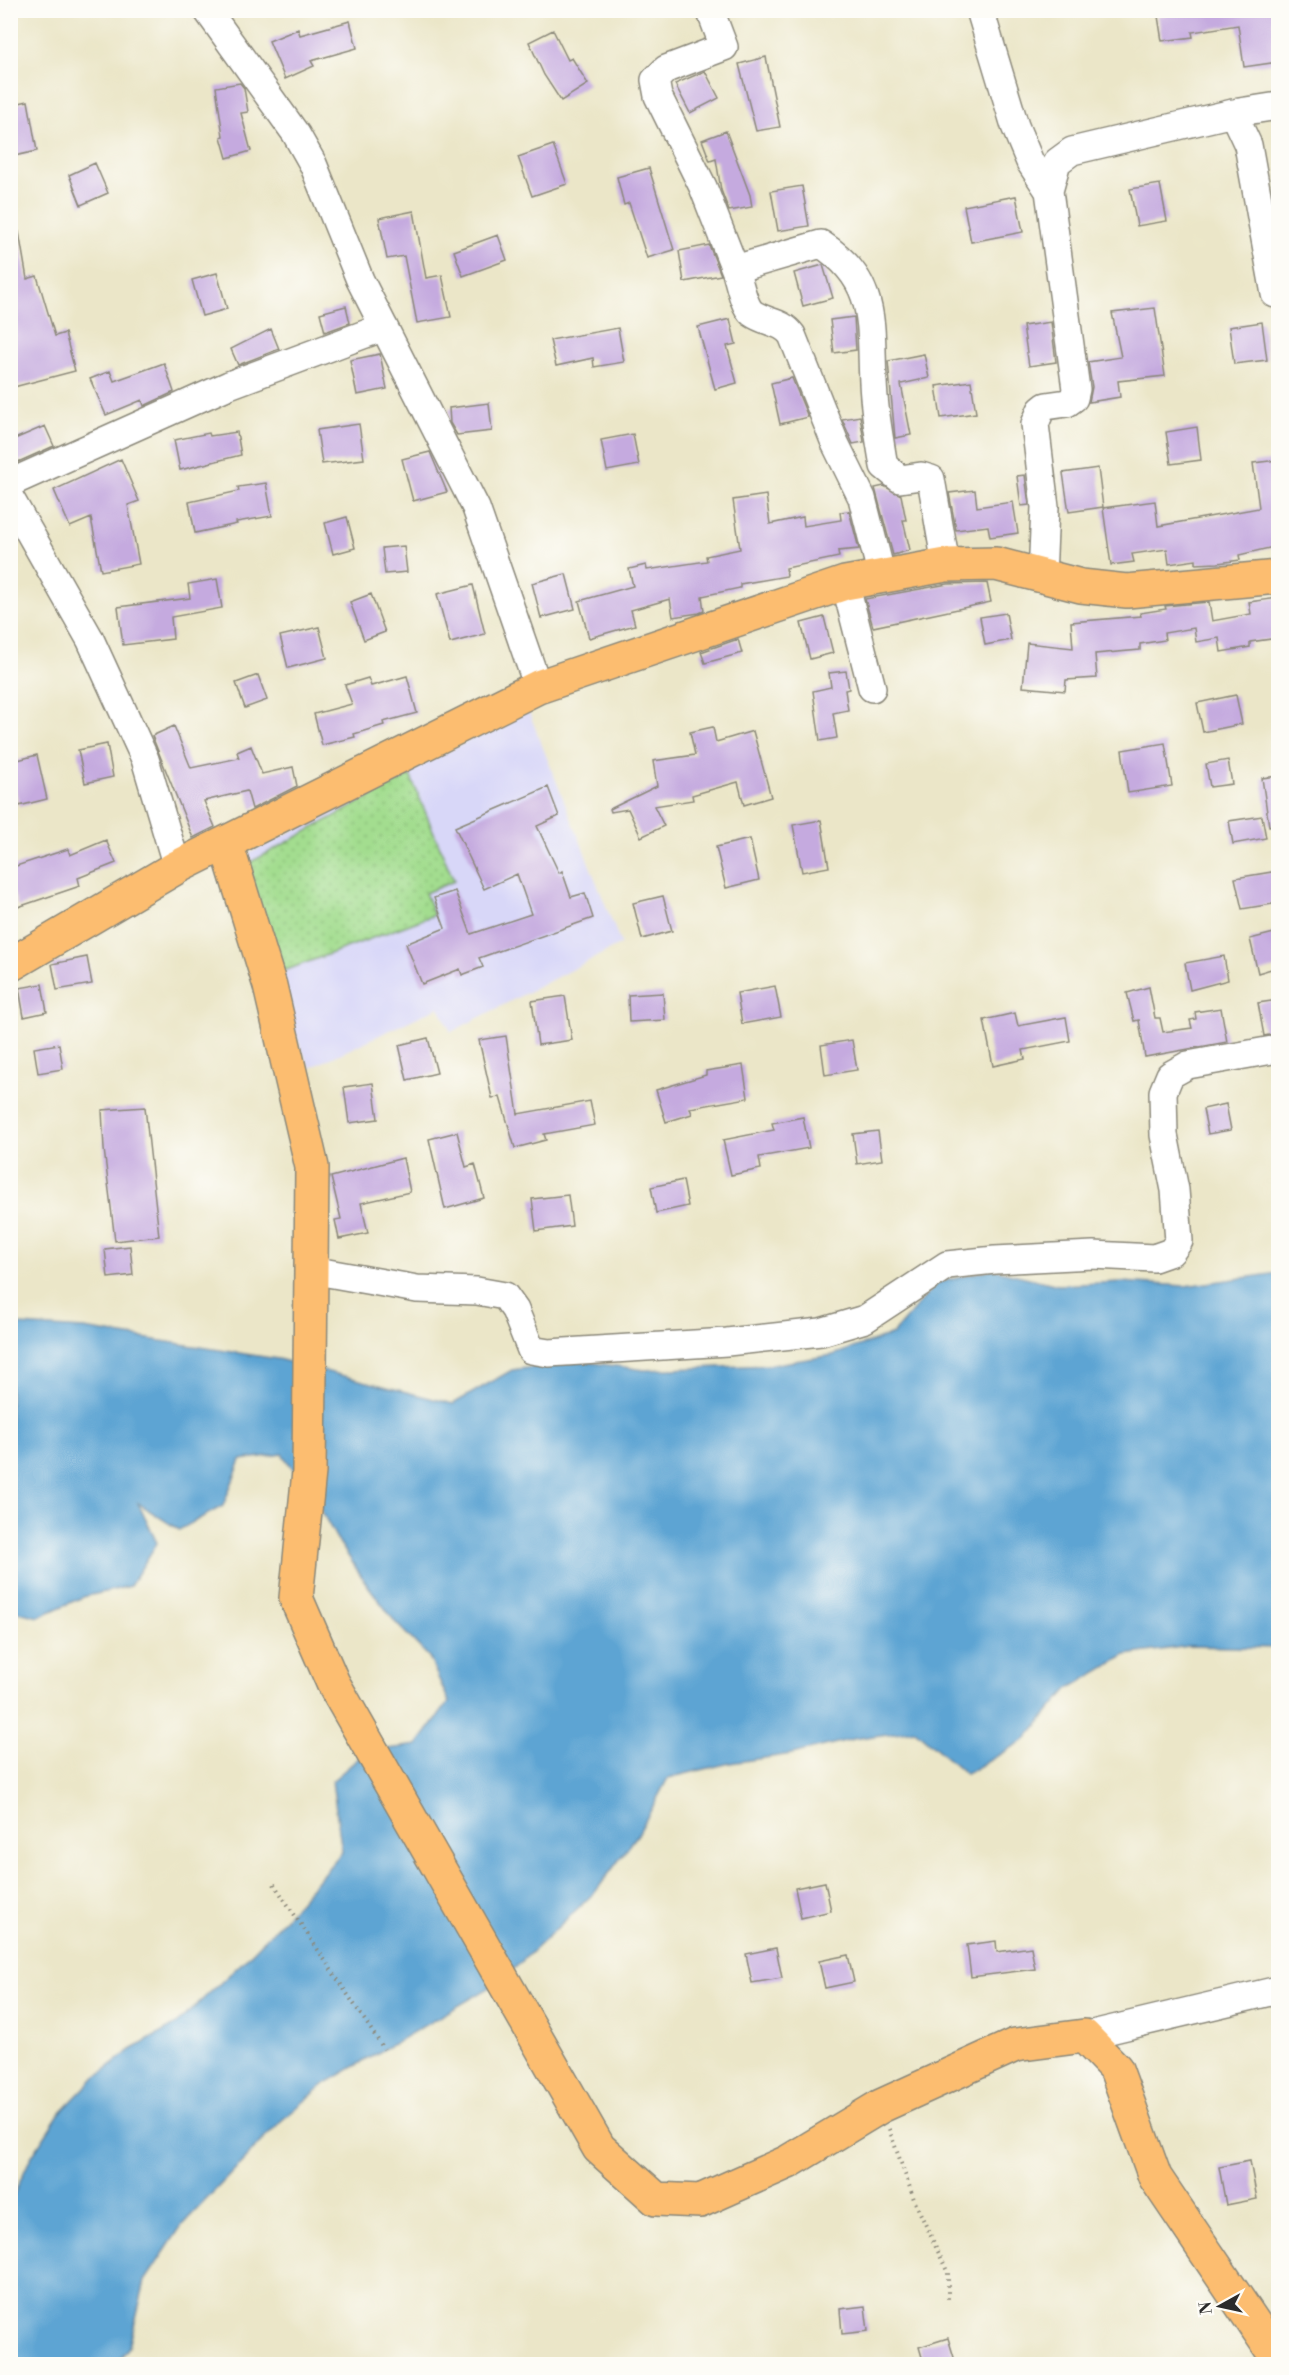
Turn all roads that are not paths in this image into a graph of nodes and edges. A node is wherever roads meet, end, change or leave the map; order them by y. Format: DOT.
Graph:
graph roads {
  1 [pos="207,10"];
  2 [pos="710,10"];
  3 [pos="980,10"];
  4 [pos="1278,106"];
  5 [pos="1233,113"];
  6 [pos="1050,191"];
  7 [pos="735,269"];
  8 [pos="1275,294"];
  9 [pos="384,327"];
  10 [pos="10,483"];
  11 [pos="10,498"];
  12 [pos="946,565"];
  13 [pos="882,577"];
  14 [pos="1042,577"];
  15 [pos="1278,577"];
  16 [pos="845,583"];
  17 [pos="538,687"];
  18 [pos="872,688"];
  19 [pos="226,843"];
  20 [pos="177,867"];
  21 [pos="10,965"];
  22 [pos="1278,1049"];
  23 [pos="311,1270"];
  24 [pos="1278,1990"];
  25 [pos="1084,2036"];
  26 [pos="1278,2359"];
  1 -- 9 [label="street"];
  2 -- 7 [label="street"];
  3 -- 6 [label="street"];
  4 -- 5 [label="street"];
  5 -- 6 [label="street"];
  5 -- 8 [label="street"];
  6 -- 14 [label="street"];
  7 -- 12 [label="street"];
  7 -- 13 [label="street"];
  9 -- 10 [label="street"];
  9 -- 17 [label="street"];
  11 -- 20 [label="street"];
  12 -- 13 [label="main road"];
  12 -- 14 [label="main road"];
  13 -- 16 [label="main road"];
  14 -- 15 [label="main road"];
  16 -- 17 [label="main road"];
  16 -- 18 [label="street"];
  17 -- 19 [label="main road"];
  19 -- 20 [label="main road"];
  19 -- 23 [label="main road"];
  20 -- 21 [label="main road"];
  22 -- 23 [label="street"];
  23 -- 25 [label="main road"];
  24 -- 25 [label="street"];
  25 -- 26 [label="main road"];
}
